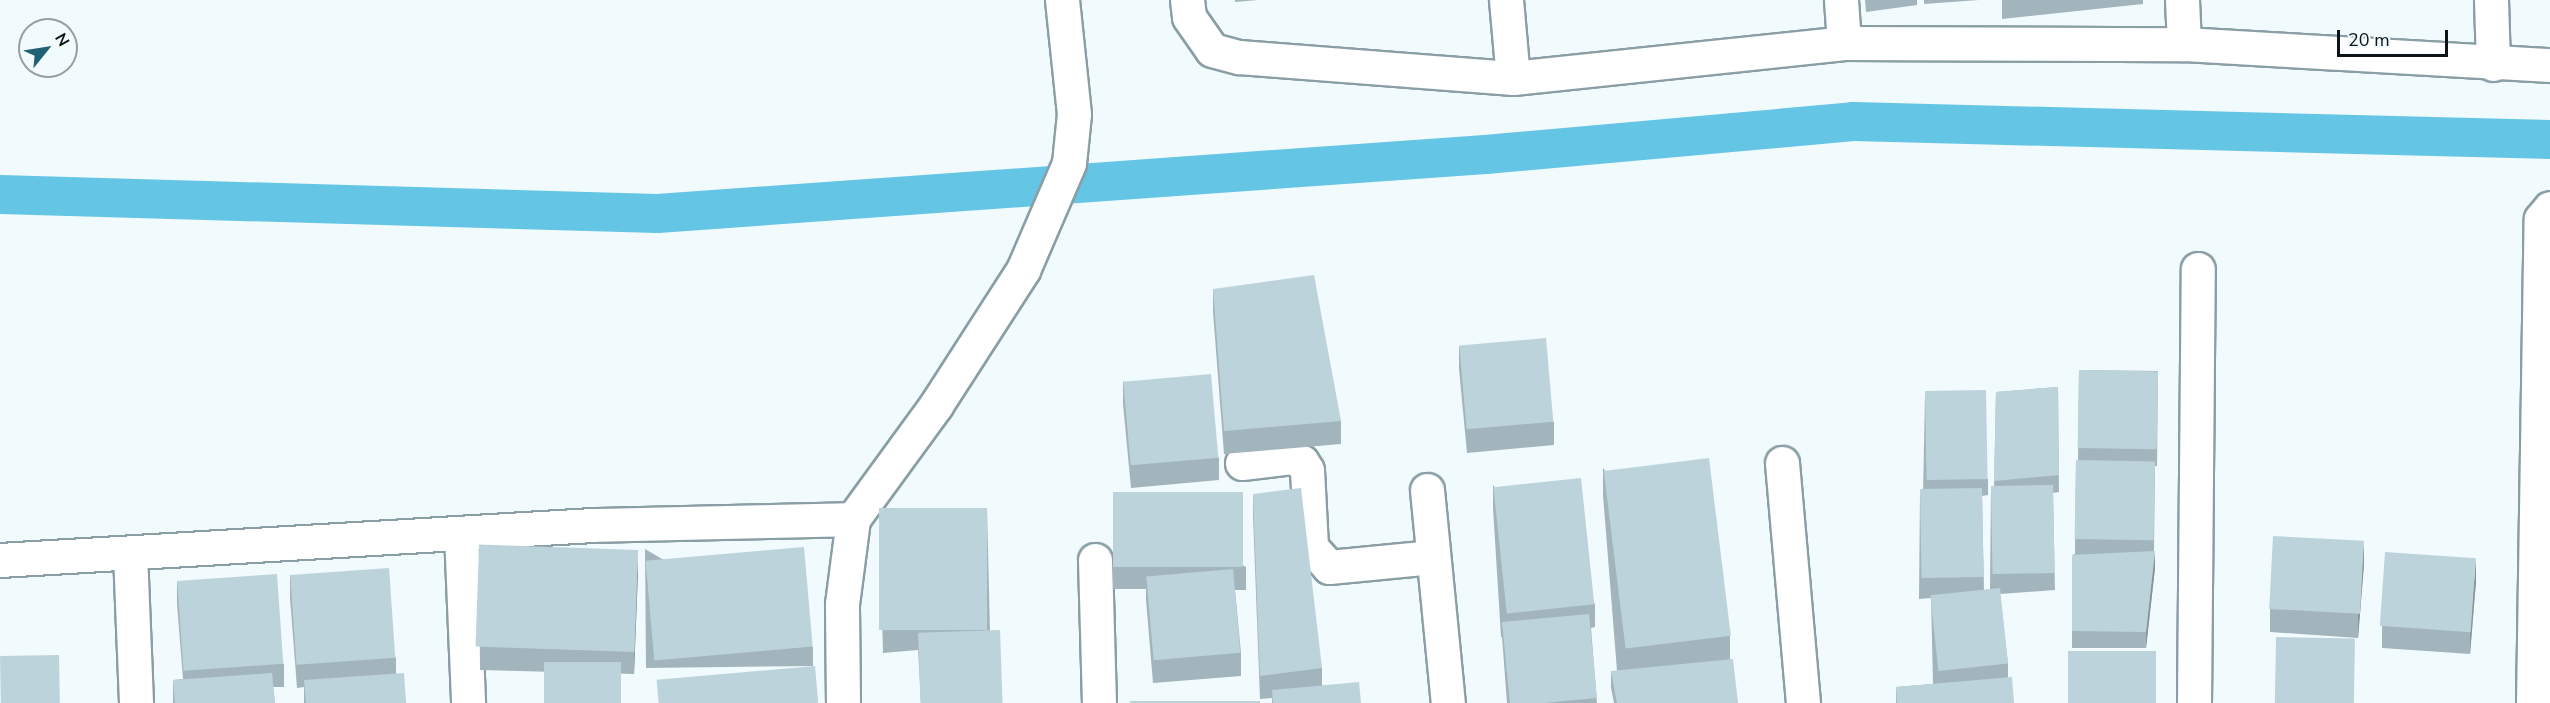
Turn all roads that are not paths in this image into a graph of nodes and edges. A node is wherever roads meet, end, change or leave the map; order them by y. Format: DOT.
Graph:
graph roads {
  1 [pos="1062,0"];
  2 [pos="1187,0"];
  3 [pos="1506,0"];
  4 [pos="1841,0"];
  5 [pos="2182,0"];
  6 [pos="2492,0"];
  7 [pos="1844,43"];
  8 [pos="2184,44"];
  9 [pos="2493,64"];
  10 [pos="2550,65"];
  11 [pos="1513,78"];
  12 [pos="2550,208"];
  13 [pos="2198,269"];
  14 [pos="1242,463"];
  15 [pos="1782,463"];
  16 [pos="1427,490"];
  17 [pos="853,519"];
  18 [pos="461,533"];
  19 [pos="130,553"];
  20 [pos="1433,557"];
  21 [pos="0,560"];
  22 [pos="1095,560"];
  23 [pos="136,703"];
  24 [pos="468,703"];
  25 [pos="843,703"];
  26 [pos="1099,703"];
  27 [pos="1448,703"];
  28 [pos="1803,703"];
  29 [pos="2194,703"];
  30 [pos="2533,703"];
  1 -- 17 [label="street"];
  2 -- 11 [label="street"];
  3 -- 11 [label="street"];
  4 -- 7 [label="street"];
  5 -- 8 [label="street"];
  6 -- 9 [label="street"];
  7 -- 8 [label="street"];
  7 -- 11 [label="street"];
  8 -- 9 [label="street"];
  9 -- 10 [label="street"];
  12 -- 30 [label="street"];
  13 -- 29 [label="street"];
  14 -- 20 [label="street"];
  15 -- 28 [label="street"];
  16 -- 20 [label="street"];
  17 -- 18 [label="street"];
  17 -- 25 [label="street"];
  18 -- 19 [label="street"];
  18 -- 24 [label="street"];
  19 -- 21 [label="street"];
  19 -- 23 [label="street"];
  20 -- 27 [label="street"];
  22 -- 26 [label="street"];
}
